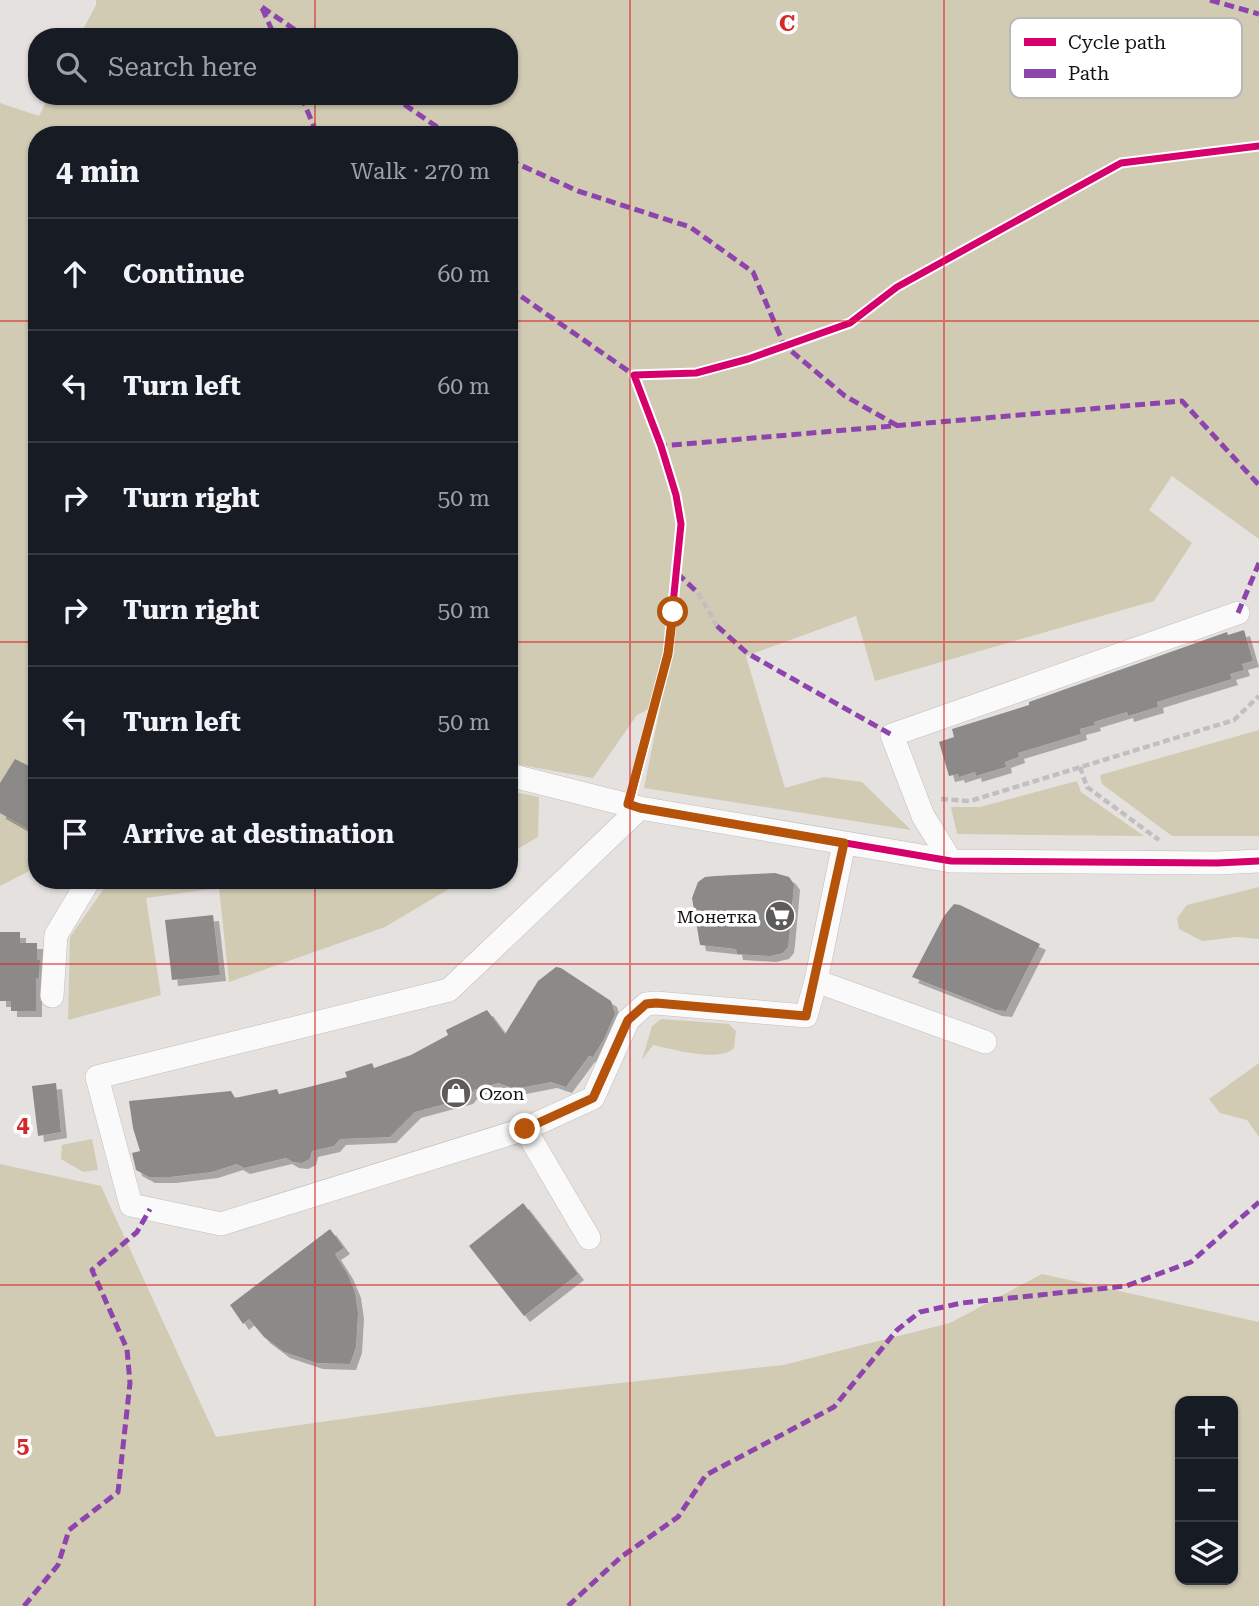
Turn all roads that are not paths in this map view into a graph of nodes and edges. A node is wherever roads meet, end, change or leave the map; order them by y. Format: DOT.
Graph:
graph roads {
  1 [pos="1238,613"];
  2 [pos="518,777"];
  3 [pos="640,808"];
  4 [pos="844,843"];
  5 [pos="951,861"];
  6 [pos="1259,861"];
  7 [pos="84,889"];
  8 [pos="816,981"];
  9 [pos="52,996"];
  10 [pos="985,1042"];
  11 [pos="525,1129"];
  12 [pos="589,1238"];
  1 -- 5 [label="street"];
  2 -- 3 [label="street"];
  3 -- 4 [label="street"];
  3 -- 11 [label="street"];
  4 -- 5 [label="street"];
  4 -- 8 [label="street"];
  5 -- 6 [label="street"];
  7 -- 9 [label="street"];
  8 -- 10 [label="street"];
  8 -- 11 [label="street"];
  11 -- 12 [label="street"];
}
